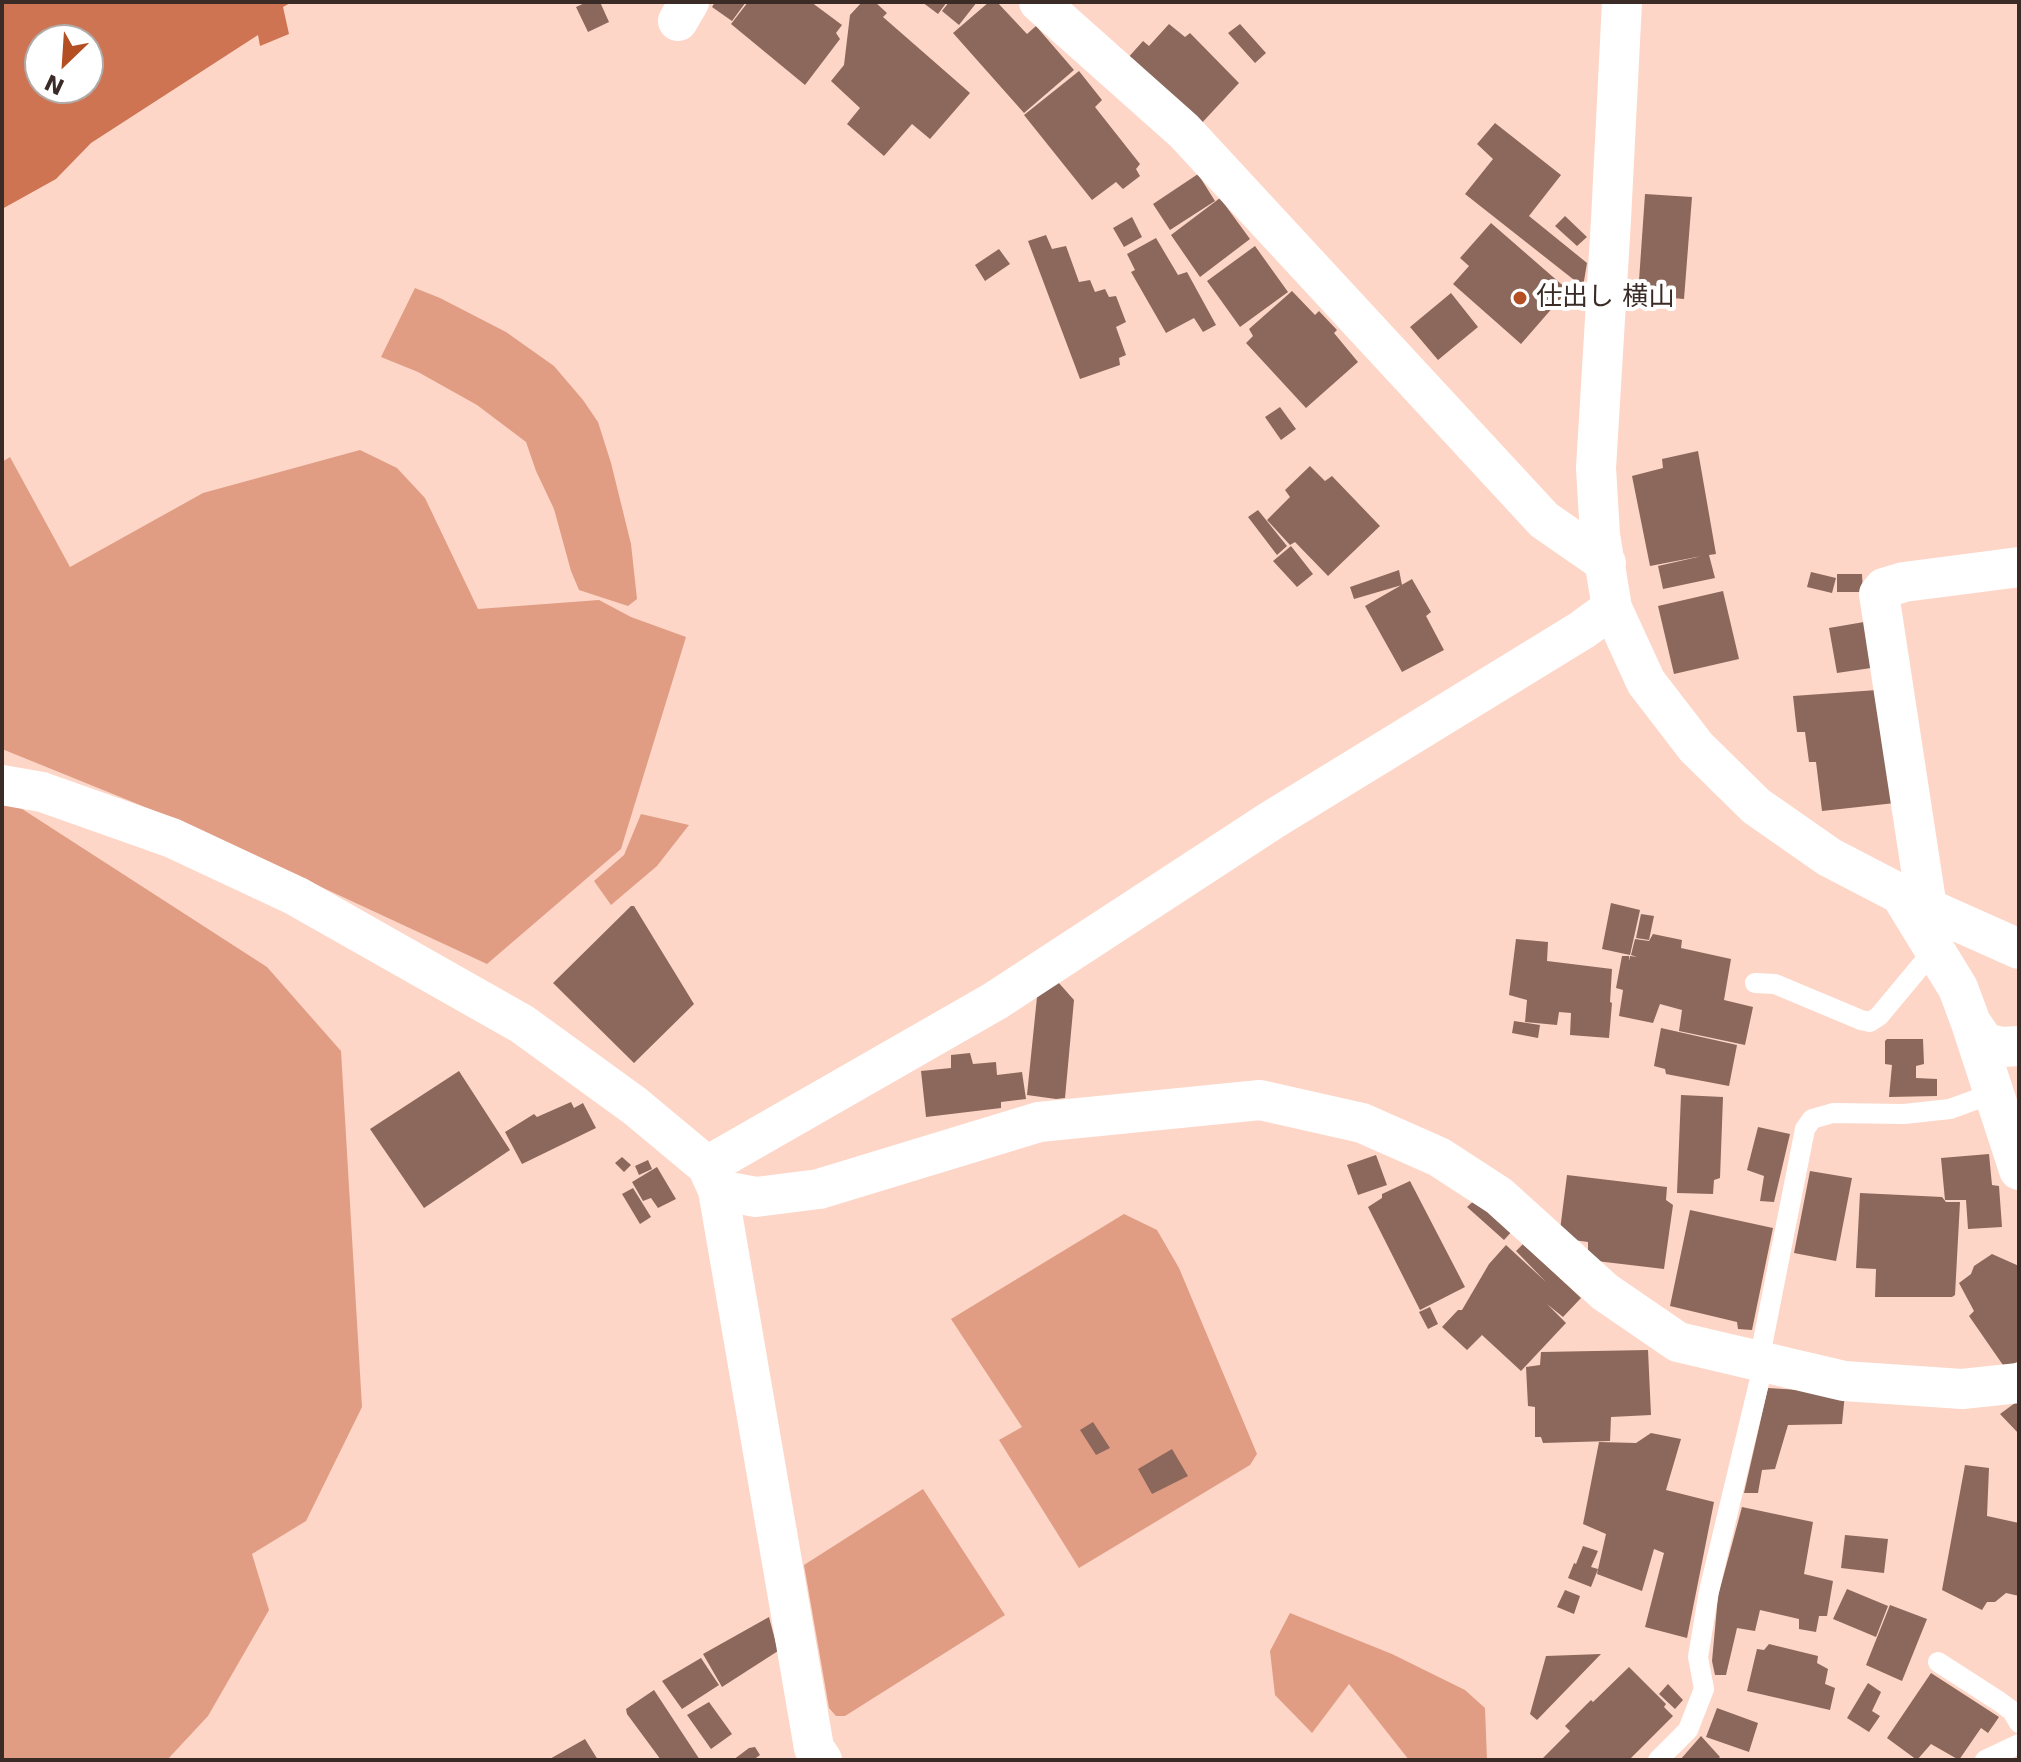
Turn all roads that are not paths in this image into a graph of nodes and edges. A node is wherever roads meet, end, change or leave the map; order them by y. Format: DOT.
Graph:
graph roads {
  1 [pos="1039,2"];
  2 [pos="1622,2"];
  3 [pos="1606,563"];
  4 [pos="2019,567"];
  5 [pos="1612,608"];
  6 [pos="2,785"];
  7 [pos="1914,902"];
  8 [pos="2019,949"];
  9 [pos="1934,950"];
  10 [pos="1755,983"];
  11 [pos="1971,1023"];
  12 [pos="2019,1046"];
  13 [pos="1994,1093"];
  14 [pos="2019,1170"];
  15 [pos="712,1178"];
  16 [pos="1761,1362"];
  17 [pos="2019,1383"];
  18 [pos="1938,1662"];
  19 [pos="2019,1723"];
  20 [pos="2019,1744"];
  21 [pos="822,1760"];
  22 [pos="1658,1760"];
  23 [pos="1985,1760"];
  1 -- 3 [label="street"];
  2 -- 3 [label="street"];
  3 -- 5 [label="street"];
  4 -- 7 [label="street"];
  5 -- 7 [label="street"];
  5 -- 15 [label="street"];
  6 -- 15 [label="street"];
  7 -- 8 [label="street"];
  7 -- 9 [label="street"];
  9 -- 10 [label="lane"];
  9 -- 11 [label="street"];
  11 -- 12 [label="street"];
  11 -- 13 [label="street"];
  13 -- 14 [label="street"];
  13 -- 16 [label="lane"];
  15 -- 16 [label="street"];
  15 -- 21 [label="street"];
  16 -- 17 [label="street"];
  16 -- 22 [label="lane"];
  18 -- 19 [label="lane"];
  20 -- 23 [label="lane"];
}
